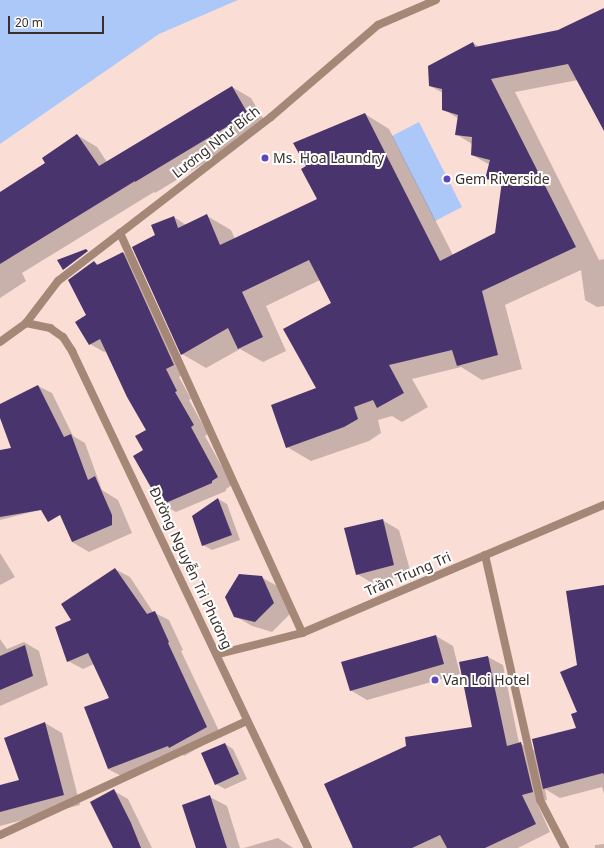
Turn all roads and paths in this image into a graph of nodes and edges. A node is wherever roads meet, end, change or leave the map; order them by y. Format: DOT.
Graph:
graph roads {
  1 [pos="436,0"];
  2 [pos="120,233"];
  3 [pos="26,324"];
  4 [pos="0,342"];
  5 [pos="604,506"];
  6 [pos="485,555"];
  7 [pos="302,633"];
  8 [pos="218,654"];
  9 [pos="247,721"];
  10 [pos="0,835"];
  11 [pos="308,848"];
  12 [pos="564,848"];
  1 -- 2 [label="street, Lương Như Bích"];
  2 -- 3 [label="street, Lương Như Bích"];
  2 -- 7 [label="street"];
  3 -- 4 [label="street, Lương Như Bích"];
  3 -- 8 [label="street, Đường Nguyễn Tri Phương"];
  5 -- 6 [label="street, Trần Trung Tri"];
  6 -- 7 [label="street, Trần Trung Tri"];
  6 -- 12 [label="street"];
  7 -- 8 [label="street, Trần Trung Tri"];
  8 -- 9 [label="street, Đường Nguyễn Tri Phương"];
  9 -- 10 [label="street"];
  9 -- 11 [label="street, Đường Nguyễn Tri Phương"];
}
